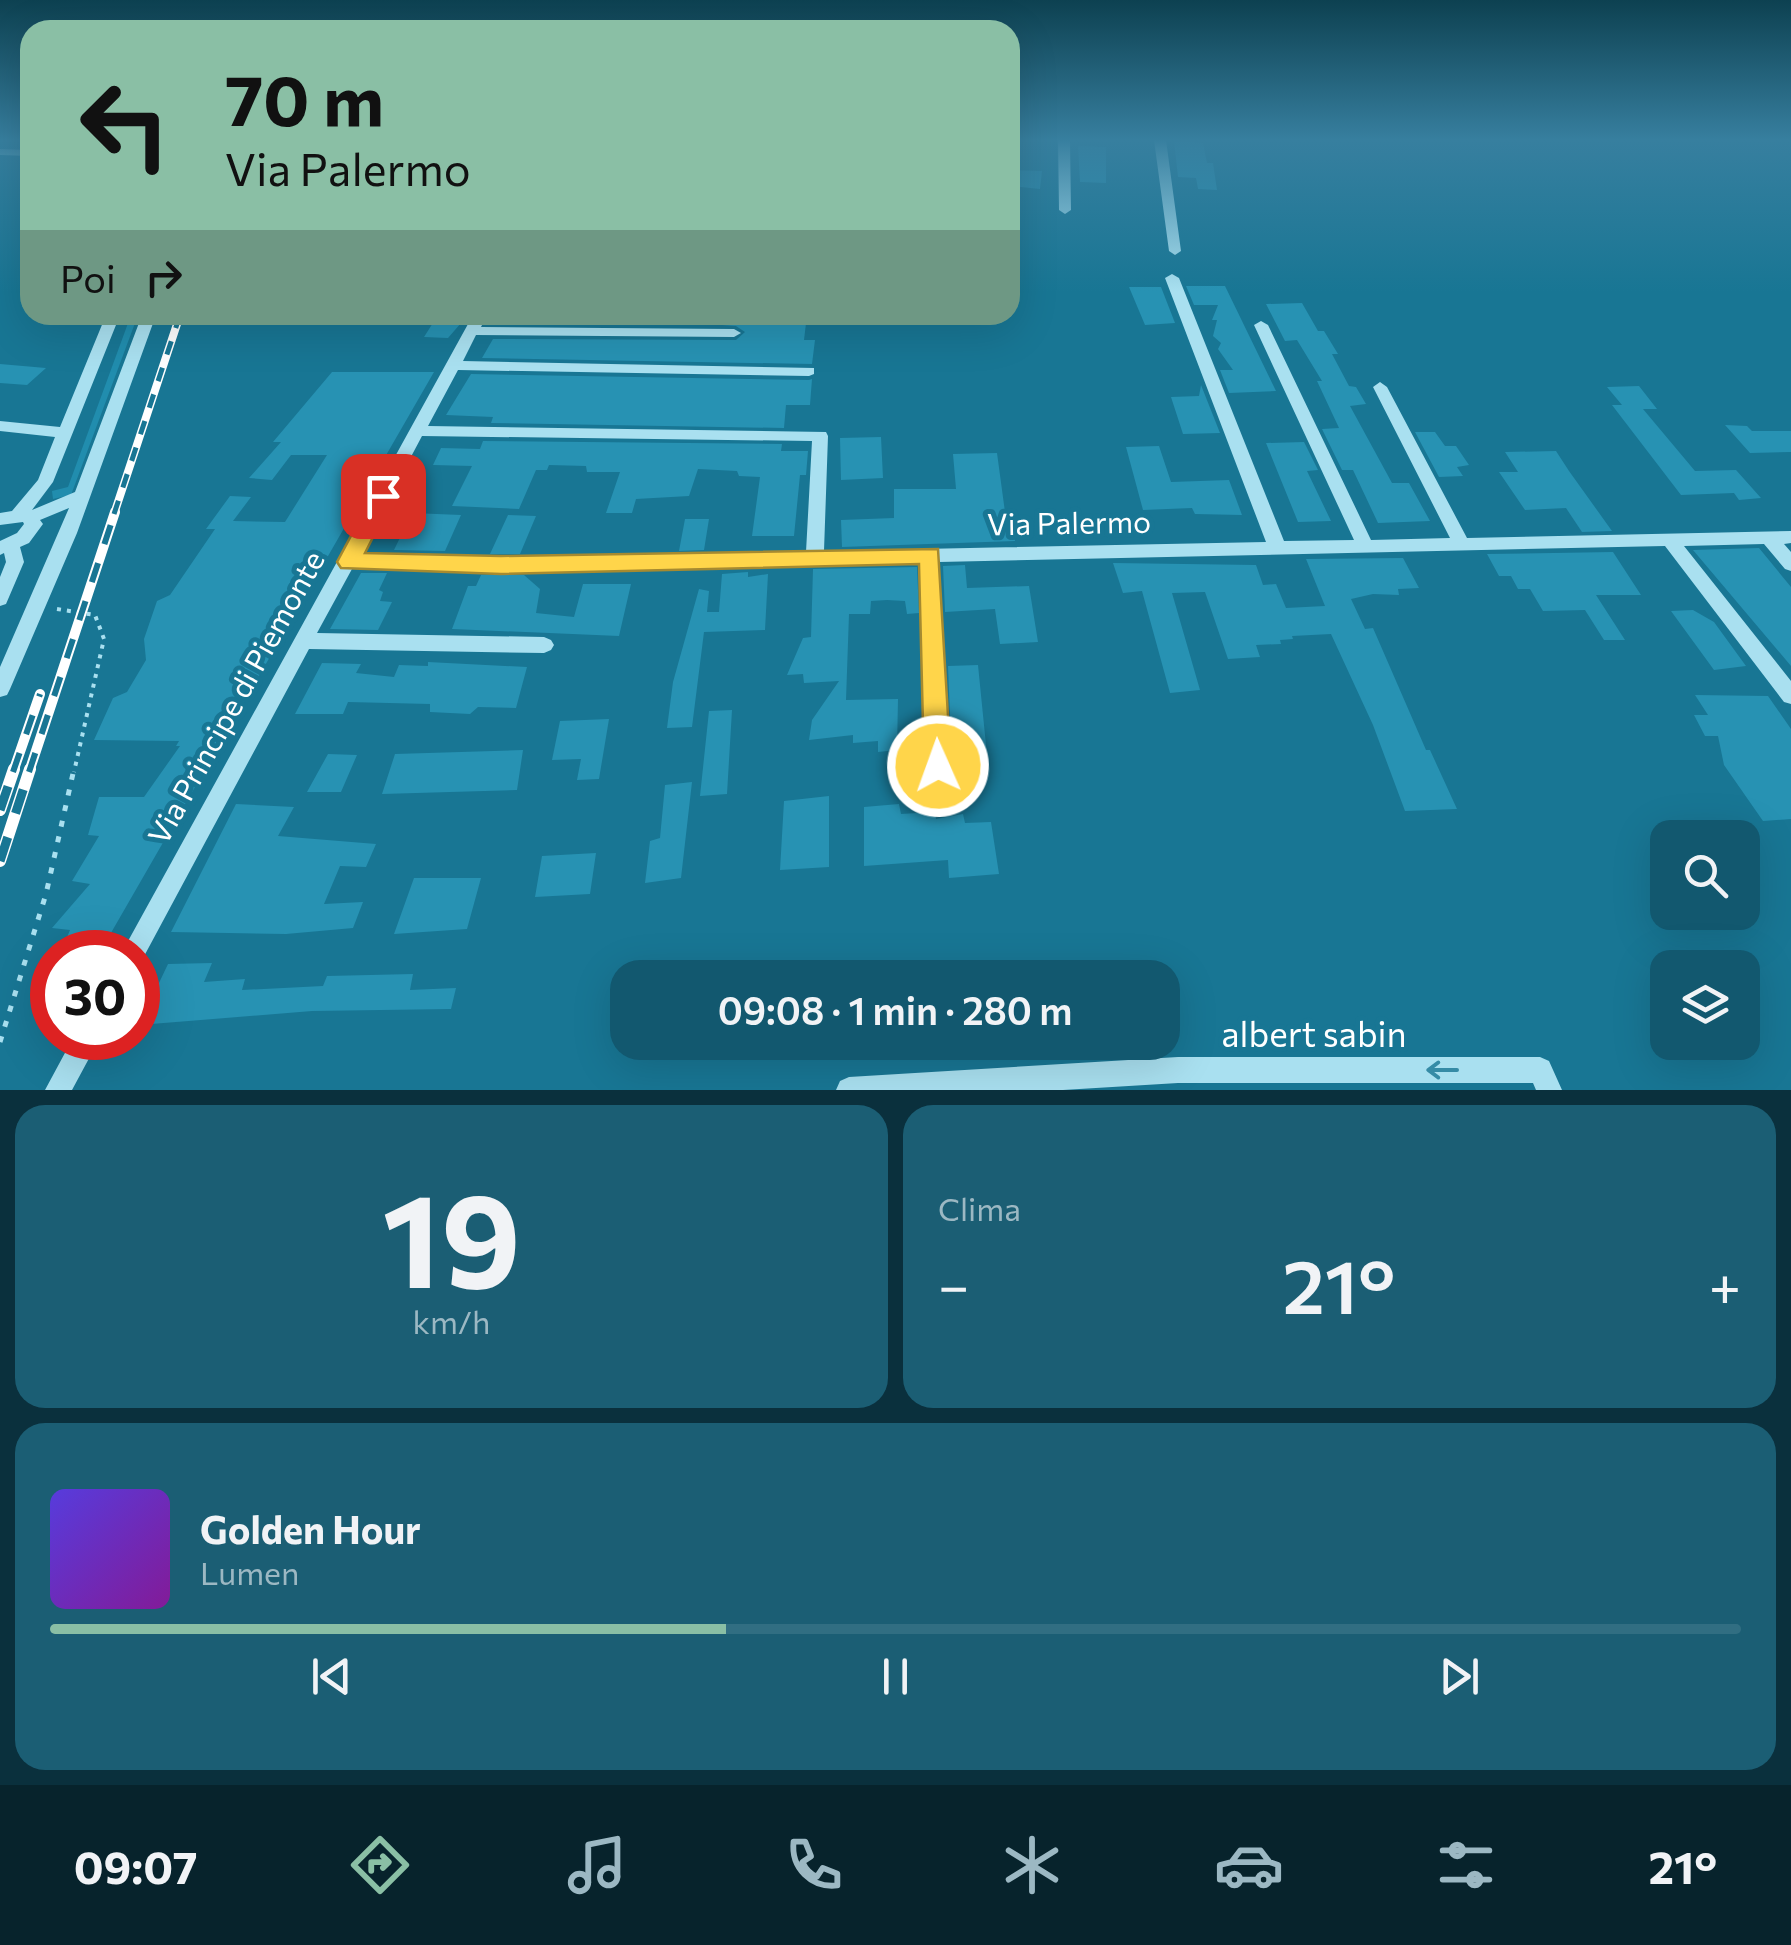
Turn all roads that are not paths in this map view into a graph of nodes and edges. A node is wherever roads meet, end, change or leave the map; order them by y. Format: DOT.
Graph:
graph roads {
  1 [pos="1065,191"];
  2 [pos="1167,191"];
  3 [pos="1065,210"];
  4 [pos="1175,252"];
  5 [pos="1172,278"];
  6 [pos="109,325"];
  7 [pos="145,325"];
  8 [pos="474,325"];
  9 [pos="527,325"];
  10 [pos="1261,326"];
  11 [pos="734,333"];
  12 [pos="453,364"];
  13 [pos="809,371"];
  14 [pos="1380,387"];
  15 [pos="0,426"];
  16 [pos="417,431"];
  17 [pos="66,432"];
  18 [pos="78,496"];
  19 [pos="0,519"];
  20 [pos="18,532"];
  21 [pos="68,533"];
  22 [pos="1791,536"];
  23 [pos="1768,537"];
  24 [pos="1670,540"];
  25 [pos="1461,542"];
  26 [pos="1365,544"];
  27 [pos="1277,547"];
  28 [pos="930,555"];
  29 [pos="816,557"];
  30 [pos="349,562"];
  31 [pos="1791,564"];
  32 [pos="0,599"];
  33 [pos="306,640"];
  34 [pos="544,645"];
  35 [pos="0,690"];
  36 [pos="1791,696"];
  37 [pos="938,766"];
  38 [pos="146,930"];
  39 [pos="75,1060"];
  40 [pos="1544,1080"];
  41 [pos="58,1090"];
  42 [pos="849,1090"];
  1 -- 3 [label="street"];
  2 -- 4 [label="street"];
  5 -- 27 [label="street"];
  6 -- 17 [label="street"];
  7 -- 18 [label="street"];
  8 -- 12 [label="street, Via Principe di Piemonte"];
  9 -- 11 [label="street"];
  10 -- 26 [label="street"];
  12 -- 13 [label="street"];
  12 -- 16 [label="street, Via Principe di Piemonte"];
  14 -- 25 [label="street"];
  15 -- 17 [label="street"];
  16 -- 29 [label="street"];
  16 -- 30 [label="street, Via Principe di Piemonte"];
  17 -- 20 [label="street"];
  18 -- 20 [label="street"];
  18 -- 21 [label="street"];
  19 -- 20 [label="street"];
  20 -- 21 [label="street"];
  20 -- 32 [label="street"];
  21 -- 35 [label="street"];
  22 -- 23 [label="street, Via Palermo"];
  23 -- 24 [label="street, Via Palermo"];
  23 -- 31 [label="street"];
  24 -- 25 [label="street, Via Palermo"];
  24 -- 36 [label="street"];
  25 -- 26 [label="street, Via Palermo"];
  26 -- 27 [label="street, Via Palermo"];
  27 -- 28 [label="street, Via Palermo"];
  28 -- 29 [label="street, Via Palermo"];
  28 -- 37 [label="street"];
  29 -- 30 [label="street, Via Palermo"];
  30 -- 33 [label="street, Via Principe di Piemonte"];
  33 -- 34 [label="street"];
  33 -- 38 [label="street, Via Principe di Piemonte"];
  39 -- 41 [label="street"];
  40 -- 42 [label="street, albert sabin, one-way"];
}
